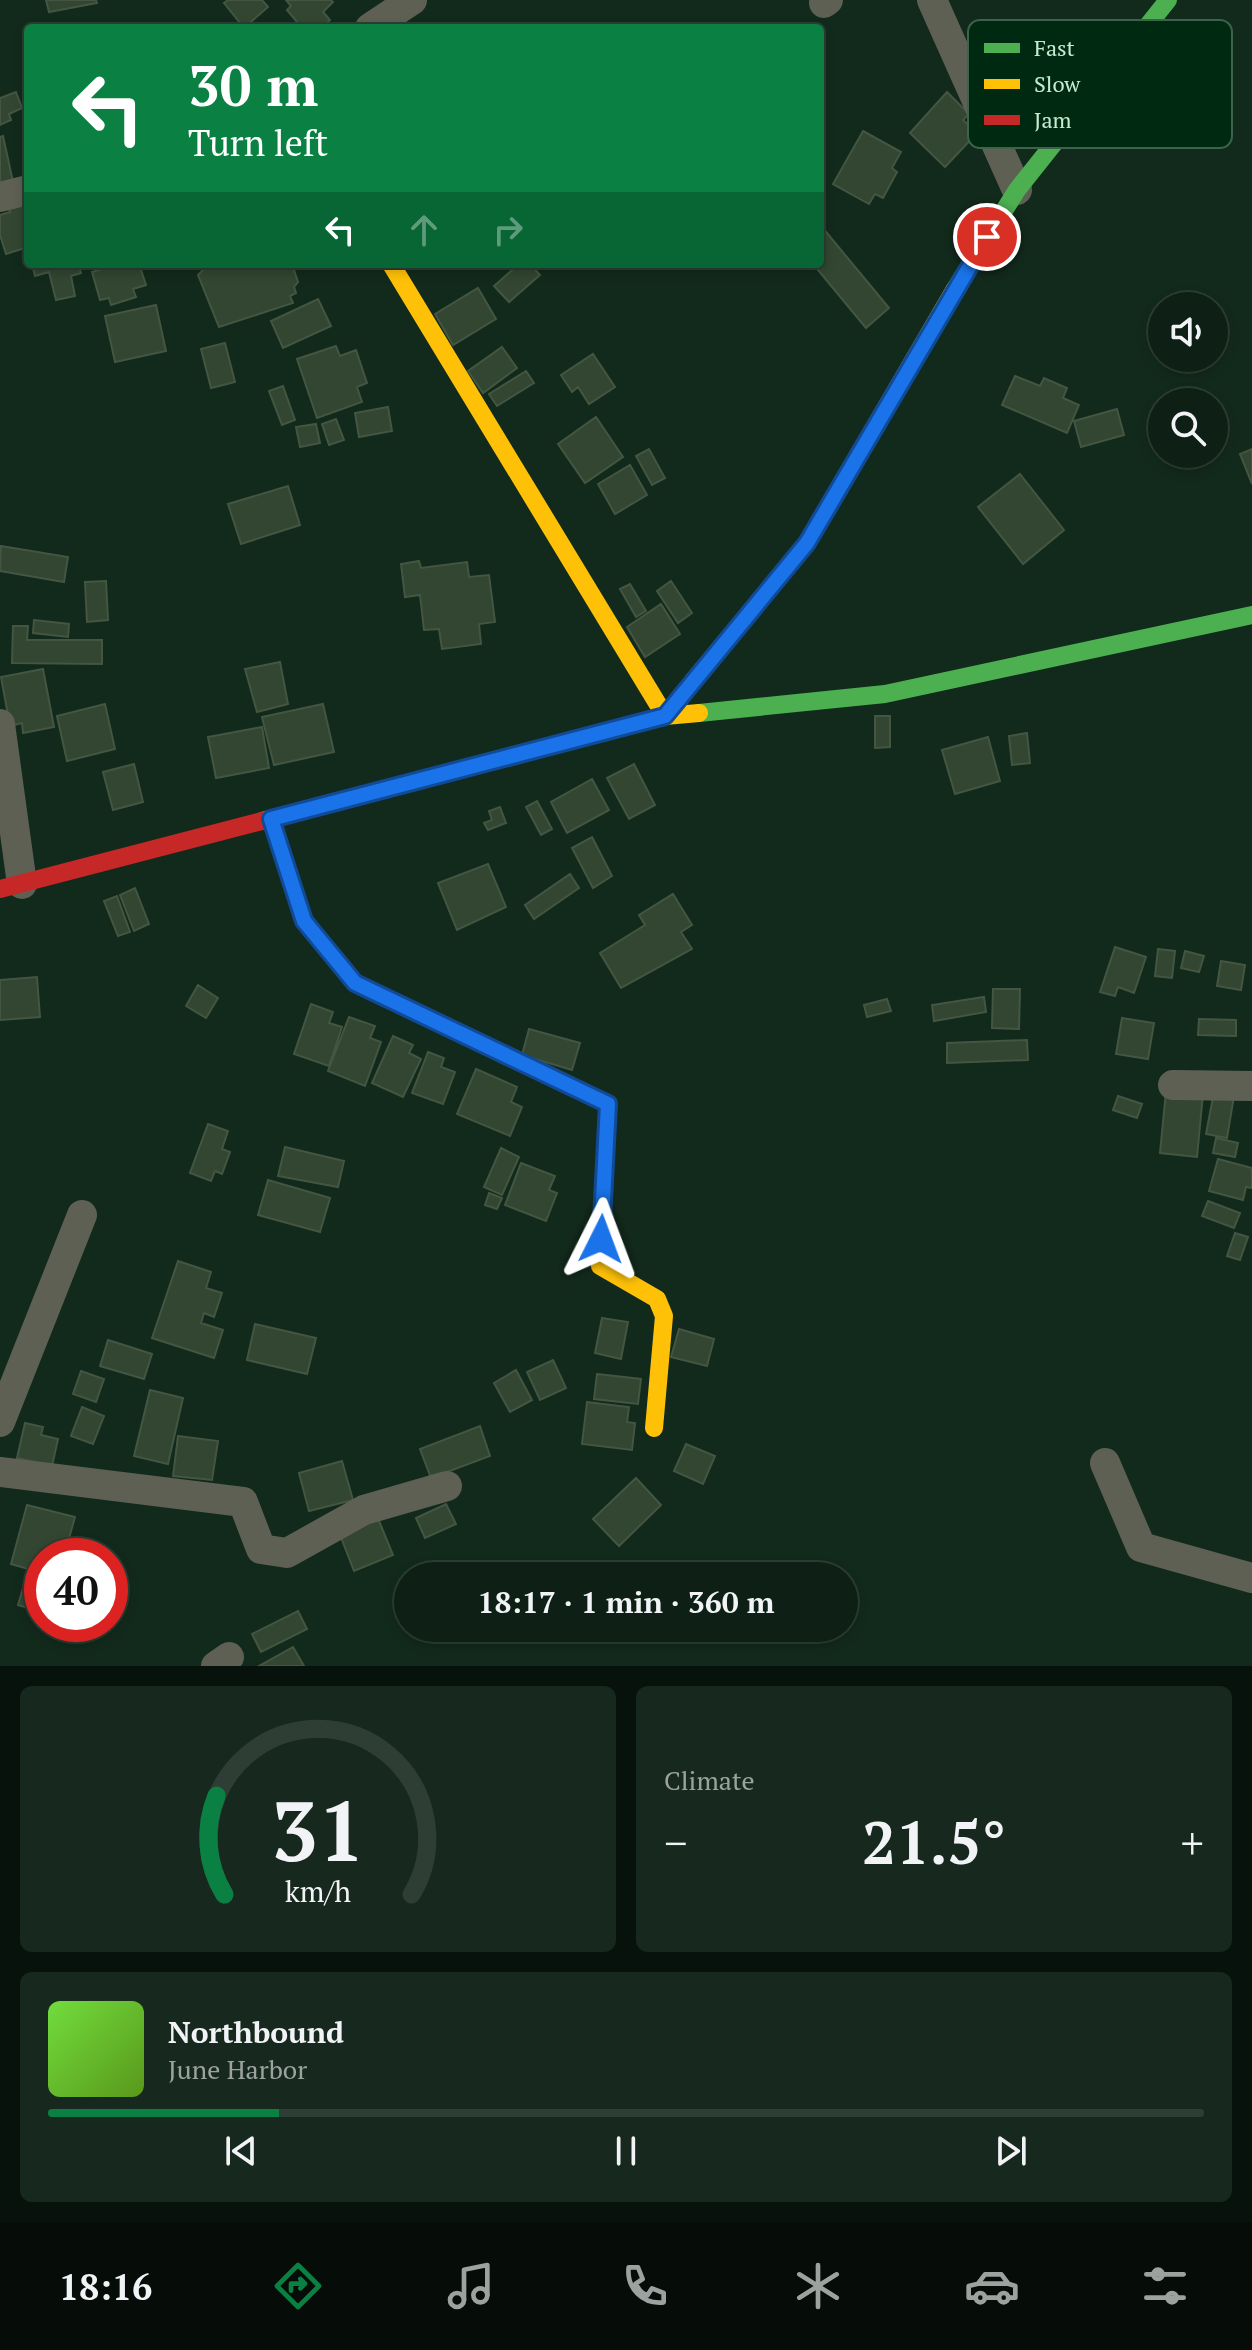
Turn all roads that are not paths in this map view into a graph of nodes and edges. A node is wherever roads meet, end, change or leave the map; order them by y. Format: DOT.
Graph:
graph roads {
  1 [pos="412,0"];
  2 [pos="932,0"];
  3 [pos="1168,0"];
  4 [pos="1152,20"];
  5 [pos="376,24"];
  6 [pos="968,80"];
  7 [pos="998,148"];
  8 [pos="1050,148"];
  9 [pos="1017,190"];
  10 [pos="24,191"];
  11 [pos="0,197"];
  12 [pos="393,268"];
  13 [pos="1252,615"];
  14 [pos="665,716"];
  15 [pos="0,724"];
  16 [pos="271,819"];
  17 [pos="11,886"];
  18 [pos="1252,1078"];
  19 [pos="1173,1085"];
  20 [pos="1251,1086"];
  21 [pos="1252,1106"];
  22 [pos="82,1215"];
  23 [pos="0,1422"];
  24 [pos="654,1428"];
  25 [pos="1105,1463"];
  26 [pos="0,1472"];
  27 [pos="447,1486"];
  28 [pos="1252,1578"];
  1 -- 5 [label="street"];
  2 -- 6 [label="street"];
  3 -- 4 [label="street"];
  7 -- 9 [label="street"];
  8 -- 9 [label="street"];
  9 -- 14 [label="street"];
  10 -- 11 [label="street"];
  12 -- 14 [label="street"];
  13 -- 14 [label="street"];
  14 -- 16 [label="street"];
  15 -- 17 [label="street"];
  16 -- 17 [label="street"];
  16 -- 24 [label="street"];
  18 -- 20 [label="street"];
  19 -- 20 [label="street"];
  20 -- 21 [label="street"];
  22 -- 23 [label="street"];
  25 -- 28 [label="street"];
  26 -- 27 [label="street"];
}
